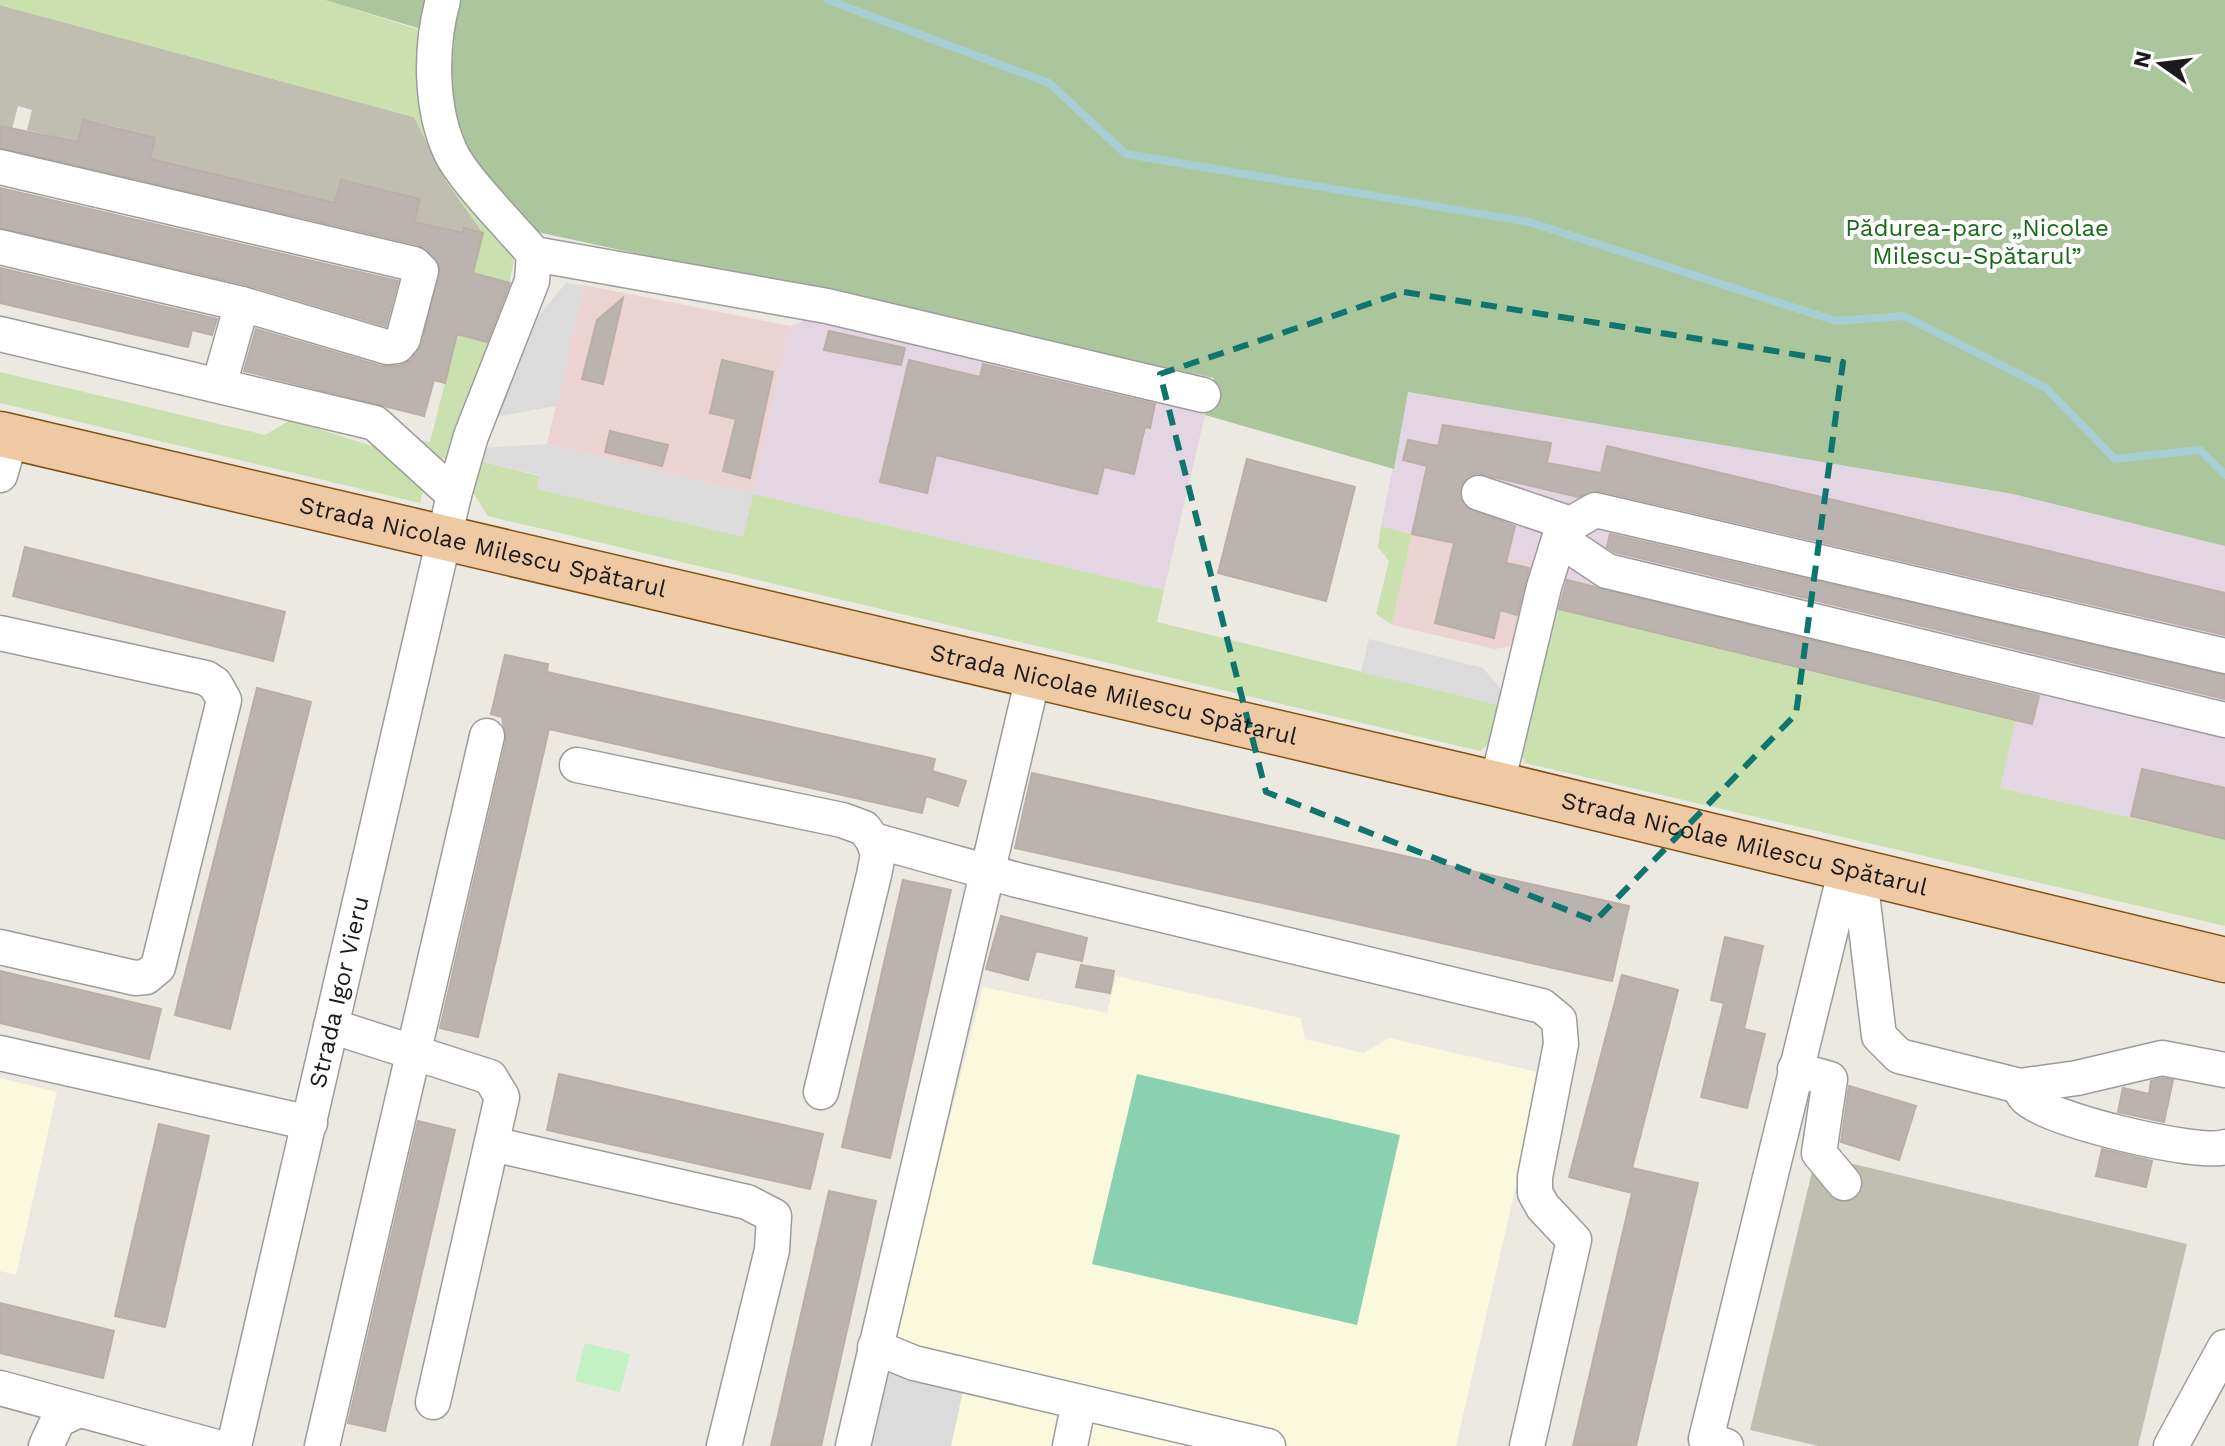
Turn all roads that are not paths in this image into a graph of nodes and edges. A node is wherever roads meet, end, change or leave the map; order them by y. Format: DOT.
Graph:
graph roads {
  1 [pos="443,0"];
  2 [pos="0,167"];
  3 [pos="0,247"];
  4 [pos="534,254"];
  5 [pos="242,304"];
  6 [pos="0,334"];
  7 [pos="219,385"];
  8 [pos="1203,395"];
  9 [pos="4,449"];
  10 [pos="1479,493"];
  11 [pos="454,495"];
  12 [pos="1565,532"];
  13 [pos="444,539"];
  14 [pos="0,633"];
  15 [pos="2225,656"];
  16 [pos="1033,677"];
  17 [pos="2225,720"];
  18 [pos="487,736"];
  19 [pos="577,765"];
  20 [pos="1497,784"];
  21 [pos="873,840"];
  22 [pos="1846,868"];
  23 [pos="985,872"];
  24 [pos="0,947"];
  25 [pos="2225,960"];
  26 [pos="331,1026"];
  27 [pos="0,1053"];
  28 [pos="413,1053"];
  29 [pos="1795,1069"];
  30 [pos="2225,1070"];
  31 [pos="2020,1086"];
  32 [pos="821,1092"];
  33 [pos="310,1123"];
  34 [pos="492,1144"];
  35 [pos="2225,1147"];
  36 [pos="1844,1183"];
  37 [pos="875,1347"];
  38 [pos="2225,1347"];
  39 [pos="0,1388"];
  40 [pos="433,1402"];
  41 [pos="1079,1402"];
  42 [pos="79,1410"];
  43 [pos="46,1446"];
  44 [pos="213,1446"];
  45 [pos="234,1446"];
  46 [pos="322,1446"];
  47 [pos="724,1446"];
  48 [pos="853,1446"];
  49 [pos="1070,1446"];
  50 [pos="1268,1446"];
  51 [pos="1527,1446"];
  52 [pos="1726,1446"];
  53 [pos="2171,1446"];
  1 -- 4 [label="street"];
  2 -- 5 [label="street"];
  3 -- 5 [label="street"];
  4 -- 8 [label="street"];
  4 -- 11 [label="street, Strada Igor Vieru"];
  5 -- 7 [label="street"];
  6 -- 7 [label="street"];
  7 -- 11 [label="street"];
  9 -- 13 [label="main road, Strada Nicolae Milescu Spătarul"];
  10 -- 12 [label="street"];
  11 -- 13 [label="street, Strada Igor Vieru"];
  12 -- 15 [label="street"];
  12 -- 17 [label="street"];
  12 -- 20 [label="street"];
  13 -- 16 [label="main road, Strada Nicolae Milescu Spătarul"];
  13 -- 26 [label="street, Strada Igor Vieru"];
  14 -- 24 [label="street"];
  16 -- 20 [label="main road, Strada Nicolae Milescu Spătarul"];
  16 -- 23 [label="street"];
  18 -- 28 [label="street"];
  19 -- 21 [label="street"];
  20 -- 22 [label="main road, Strada Nicolae Milescu Spătarul"];
  21 -- 23 [label="street"];
  21 -- 32 [label="street"];
  22 -- 25 [label="main road, Strada Nicolae Milescu Spătarul"];
  22 -- 29 [label="street"];
  22 -- 31 [label="street"];
  23 -- 37 [label="street"];
  23 -- 51 [label="street"];
  26 -- 28 [label="street"];
  26 -- 33 [label="street, Strada Igor Vieru"];
  27 -- 33 [label="street"];
  28 -- 34 [label="street"];
  28 -- 46 [label="street"];
  29 -- 36 [label="street"];
  29 -- 52 [label="street"];
  30 -- 31 [label="street"];
  31 -- 35 [label="street"];
  33 -- 45 [label="street, Strada Igor Vieru"];
  34 -- 40 [label="street"];
  34 -- 47 [label="street"];
  37 -- 41 [label="street"];
  37 -- 48 [label="street"];
  38 -- 53 [label="street"];
  39 -- 42 [label="street"];
  41 -- 49 [label="street"];
  41 -- 50 [label="street"];
  42 -- 43 [label="street"];
  42 -- 44 [label="street"];
}
